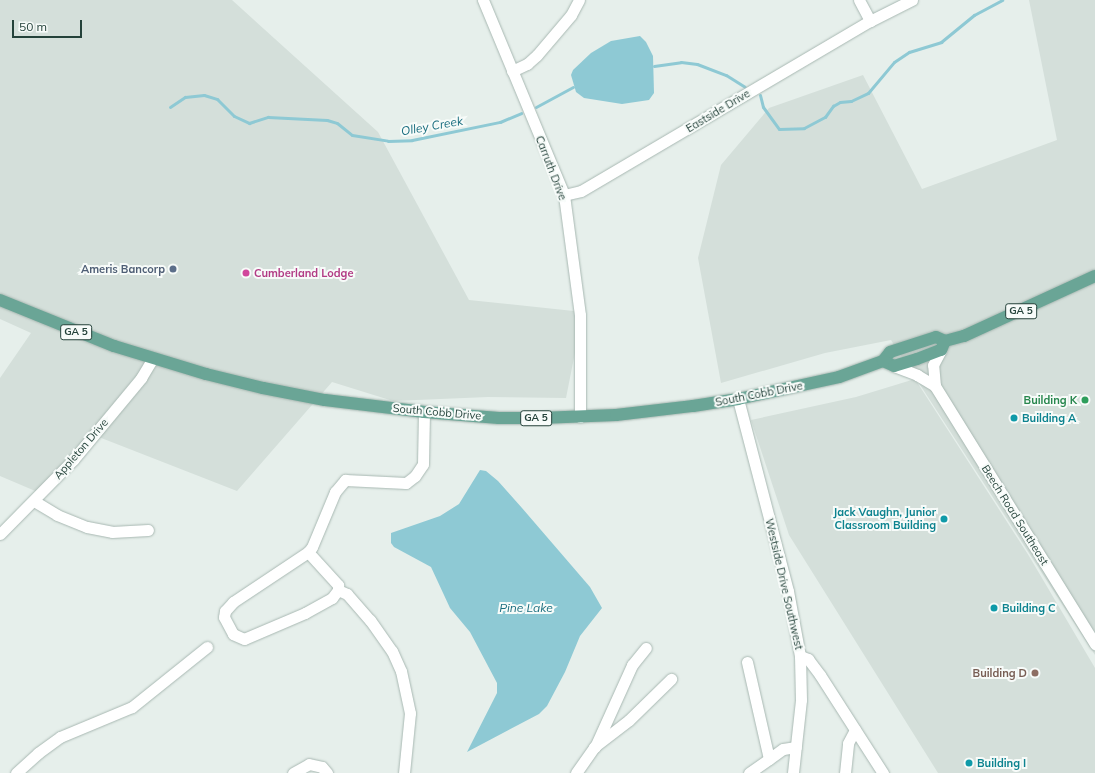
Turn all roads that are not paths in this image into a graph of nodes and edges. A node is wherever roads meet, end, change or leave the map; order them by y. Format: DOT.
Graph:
graph roads {
  1 [pos="483,0"];
  2 [pos="579,0"];
  3 [pos="859,0"];
  4 [pos="912,0"];
  5 [pos="870,21"];
  6 [pos="512,71"];
  7 [pos="564,195"];
  8 [pos="1095,276"];
  9 [pos="0,300"];
  10 [pos="943,346"];
  11 [pos="153,358"];
  12 [pos="889,363"];
  13 [pos="935,386"];
  14 [pos="738,400"];
  15 [pos="424,412"];
  16 [pos="580,417"];
  17 [pos="34,501"];
  18 [pos="148,530"];
  19 [pos="0,534"];
  20 [pos="308,552"];
  21 [pos="338,590"];
  22 [pos="1095,644"];
  23 [pos="207,647"];
  24 [pos="646,648"];
  25 [pos="800,656"];
  26 [pos="747,662"];
  27 [pos="671,679"];
  28 [pos="855,730"];
  29 [pos="594,747"];
  30 [pos="796,747"];
  31 [pos="770,759"];
  32 [pos="16,773"];
  33 [pos="293,773"];
  34 [pos="326,773"];
  35 [pos="404,773"];
  36 [pos="576,773"];
  37 [pos="749,773"];
  38 [pos="793,773"];
  39 [pos="845,773"];
  40 [pos="883,773"];
  1 -- 6 [label="street, Carruth Drive"];
  2 -- 6 [label="street"];
  3 -- 5 [label="street"];
  4 -- 5 [label="street, Eastside Drive"];
  5 -- 7 [label="street, Eastside Drive"];
  6 -- 7 [label="street, Carruth Drive"];
  7 -- 16 [label="street, Carruth Drive"];
  8 -- 10 [label="main road, South Cobb Drive / GA 5"];
  9 -- 11 [label="main road, South Cobb Drive / GA 5"];
  10 -- 12 [label="main road, South Cobb Drive / GA 5"];
  10 -- 13 [label="street, Beech Road Southeast"];
  11 -- 15 [label="main road, South Cobb Drive / GA 5"];
  11 -- 17 [label="street, Appleton Drive"];
  12 -- 13 [label="street, Beech Road Southeast"];
  12 -- 14 [label="main road, South Cobb Drive / GA 5"];
  13 -- 22 [label="street, Beech Road Southeast"];
  14 -- 16 [label="main road, South Cobb Drive / GA 5"];
  14 -- 25 [label="street, Westside Drive Southwest"];
  15 -- 16 [label="main road, South Cobb Drive / GA 5"];
  15 -- 20 [label="street"];
  17 -- 18 [label="street"];
  17 -- 19 [label="street, Appleton Drive"];
  20 -- 21 [label="street"];
  20 -- 21 [label="street"];
  21 -- 35 [label="street"];
  23 -- 32 [label="street"];
  24 -- 29 [label="street"];
  25 -- 28 [label="street"];
  25 -- 30 [label="street, Westside Drive Southwest"];
  26 -- 31 [label="street"];
  27 -- 29 [label="street"];
  28 -- 39 [label="street"];
  28 -- 40 [label="street"];
  29 -- 36 [label="street"];
  30 -- 31 [label="street"];
  30 -- 38 [label="street, Westside Drive Southwest"];
  31 -- 37 [label="street"];
  33 -- 34 [label="street"];
}
